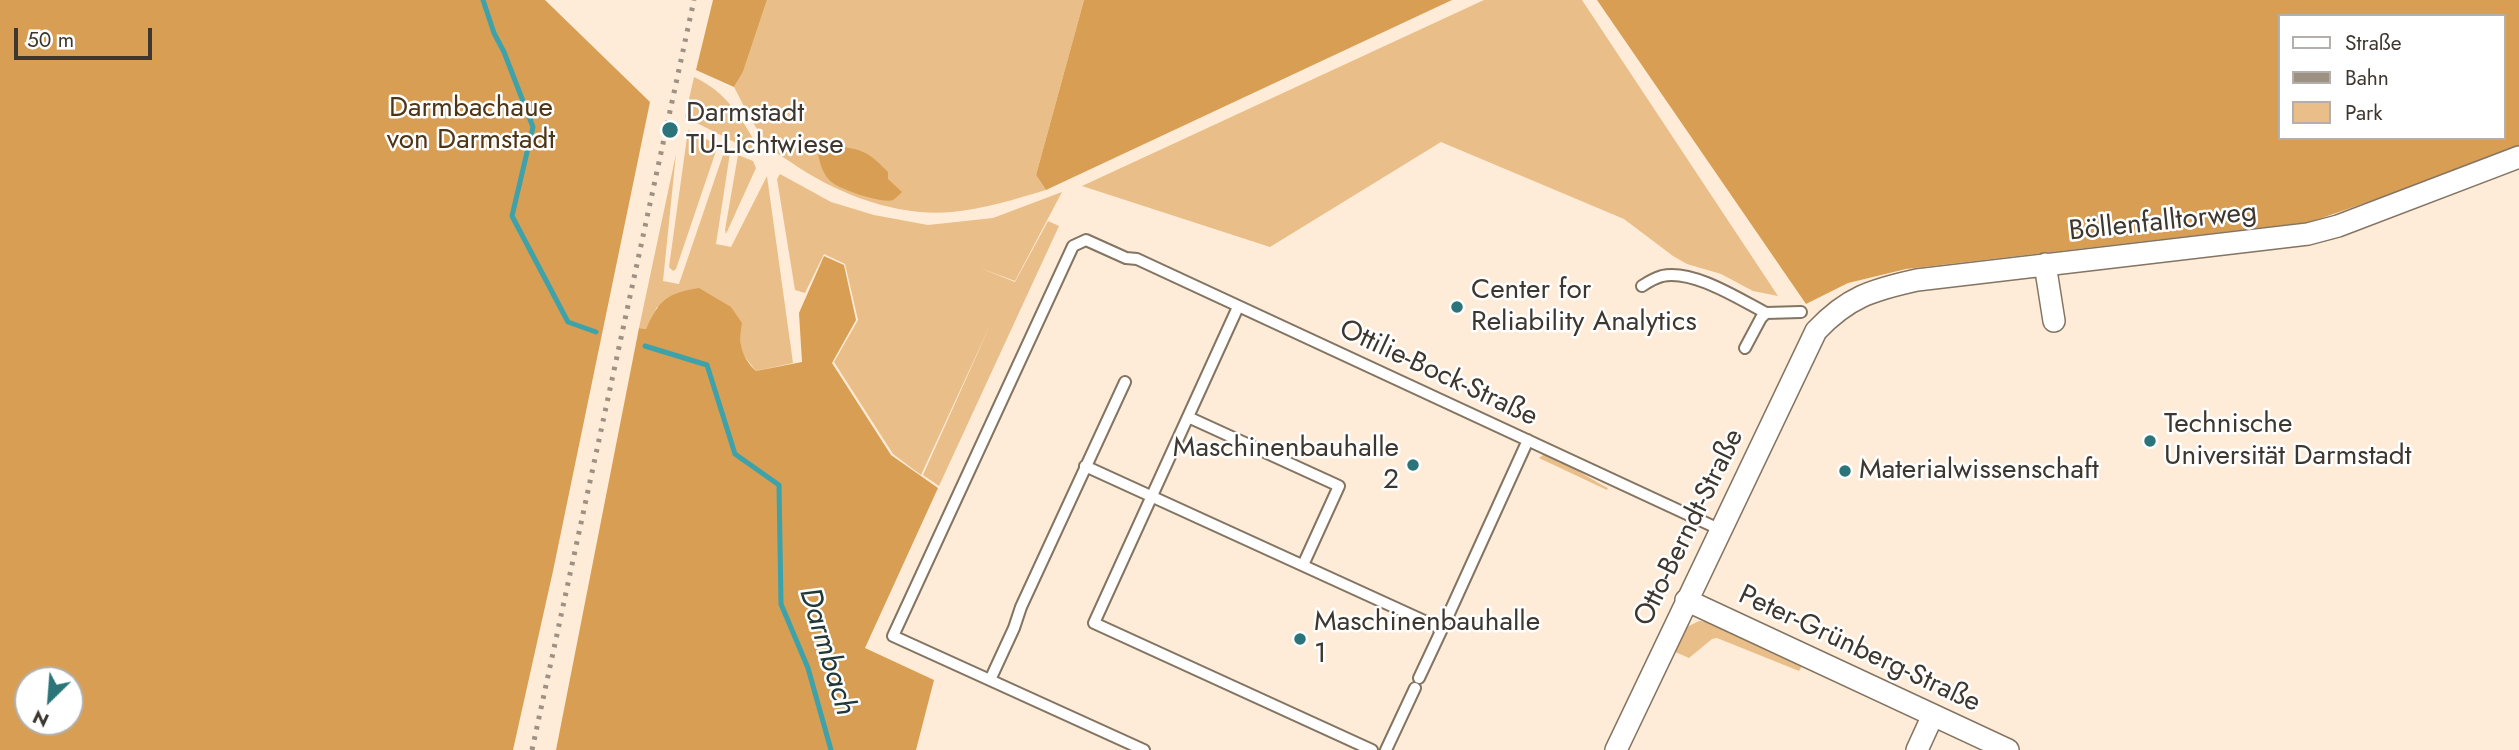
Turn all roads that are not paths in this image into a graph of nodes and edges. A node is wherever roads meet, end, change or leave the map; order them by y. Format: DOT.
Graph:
graph roads {
  1 [pos="2519,157"];
  2 [pos="2045,264"];
  3 [pos="1642,286"];
  4 [pos="1238,307"];
  5 [pos="1801,312"];
  6 [pos="1766,313"];
  7 [pos="2054,321"];
  8 [pos="1815,331"];
  9 [pos="1745,348"];
  10 [pos="1125,382"];
  11 [pos="1188,417"];
  12 [pos="1528,440"];
  13 [pos="1085,466"];
  14 [pos="1152,496"];
  15 [pos="1720,529"];
  16 [pos="1303,565"];
  17 [pos="1686,600"];
  18 [pos="1442,628"];
  19 [pos="990,680"];
  20 [pos="1933,715"];
  21 [pos="1143,750"];
  22 [pos="1372,750"];
  23 [pos="1387,750"];
  24 [pos="1616,750"];
  25 [pos="1917,750"];
  26 [pos="2008,750"];
  1 -- 2 [label="street, Böllenfalltorweg"];
  2 -- 7 [label="street"];
  2 -- 8 [label="street, Böllenfalltorweg"];
  3 -- 6 [label="lane"];
  4 -- 11 [label="lane"];
  4 -- 12 [label="lane, Ottilie-Bock-Straße"];
  4 -- 19 [label="lane, Ottilie-Bock-Straße"];
  5 -- 6 [label="lane"];
  6 -- 9 [label="lane"];
  8 -- 15 [label="street, Otto-Berndt-Straße"];
  10 -- 13 [label="lane"];
  11 -- 14 [label="lane"];
  11 -- 16 [label="lane"];
  12 -- 15 [label="lane, Ottilie-Bock-Straße"];
  12 -- 18 [label="lane"];
  13 -- 14 [label="lane"];
  13 -- 19 [label="lane"];
  14 -- 16 [label="lane"];
  14 -- 22 [label="lane"];
  15 -- 17 [label="street, Otto-Berndt-Straße"];
  16 -- 18 [label="lane"];
  17 -- 20 [label="street, Peter-Grünberg-Straße"];
  17 -- 24 [label="street, Otto-Berndt-Straße"];
  18 -- 23 [label="lane"];
  19 -- 21 [label="lane"];
  20 -- 25 [label="street"];
  20 -- 26 [label="street, Peter-Grünberg-Straße"];
}
